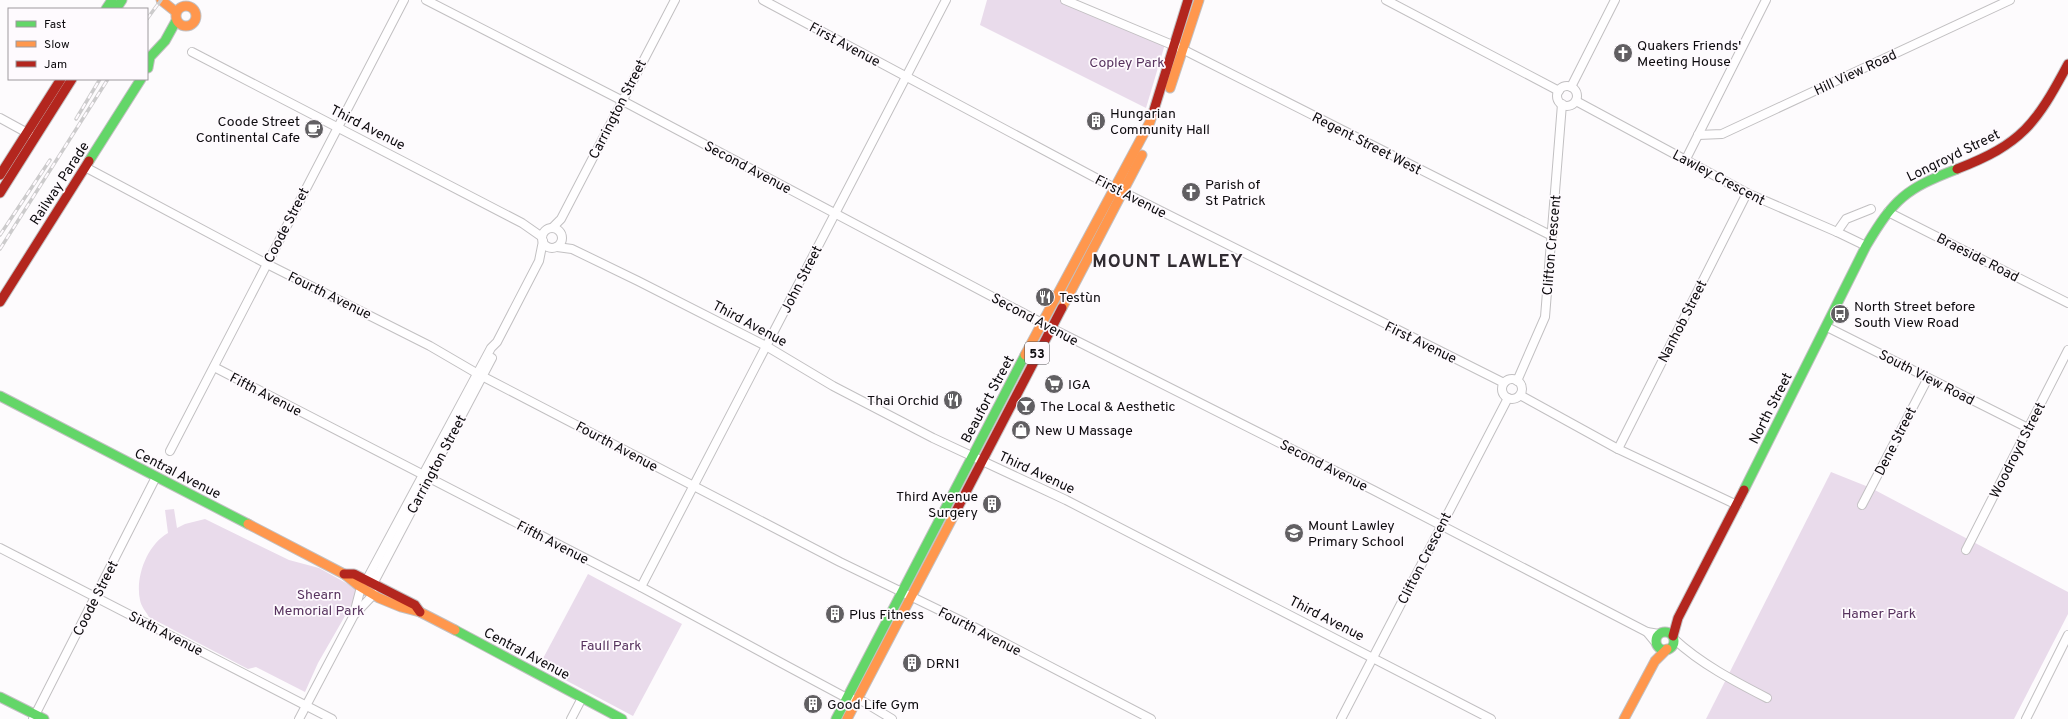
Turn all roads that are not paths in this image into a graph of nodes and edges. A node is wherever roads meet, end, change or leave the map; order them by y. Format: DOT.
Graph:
graph roads {
  1 [pos="200,0"];
  2 [pos="404,0"];
  3 [pos="426,0"];
  4 [pos="674,0"];
  5 [pos="763,0"];
  6 [pos="946,0"];
  7 [pos="1065,0"];
  8 [pos="1188,0"];
  9 [pos="1199,0"];
  10 [pos="1386,0"];
  11 [pos="1614,0"];
  12 [pos="1766,0"];
  13 [pos="2010,0"];
  14 [pos="168,1"];
  15 [pos="774,2"];
  16 [pos="1395,2"];
  17 [pos="184,12"];
  18 [pos="1178,48"];
  19 [pos="192,52"];
  20 [pos="2068,64"];
  21 [pos="148,65"];
  22 [pos="905,76"];
  23 [pos="60,80"];
  24 [pos="71,80"];
  25 [pos="140,80"];
  26 [pos="1571,87"];
  27 [pos="1559,91"];
  28 [pos="622,100"];
  29 [pos="1576,101"];
  30 [pos="1562,104"];
  31 [pos="0,118"];
  32 [pos="337,127"];
  33 [pos="27,133"];
  34 [pos="1698,135"];
  35 [pos="35,138"];
  36 [pos="1686,159"];
  37 [pos="85,167"];
  38 [pos="0,175"];
  39 [pos="1120,190"];
  40 [pos="0,193"];
  41 [pos="1747,193"];
  42 [pos="1871,208"];
  43 [pos="1888,212"];
  44 [pos="835,213"];
  45 [pos="561,219"];
  46 [pos="1837,232"];
  47 [pos="546,234"];
  48 [pos="562,236"];
  49 [pos="1552,236"];
  50 [pos="1866,246"];
  51 [pos="555,248"];
  52 [pos="572,249"];
  53 [pos="539,261"];
  54 [pos="267,264"];
  55 [pos="0,302"];
  56 [pos="2068,303"];
  57 [pos="1046,325"];
  58 [pos="1827,327"];
  59 [pos="766,346"];
  60 [pos="2068,350"];
  61 [pos="214,367"];
  62 [pos="480,375"];
  63 [pos="1928,378"];
  64 [pos="1517,381"];
  65 [pos="1504,383"];
  66 [pos="1520,395"];
  67 [pos="0,396"];
  68 [pos="1508,398"];
  69 [pos="2028,428"];
  70 [pos="1618,449"];
  71 [pos="170,451"];
  72 [pos="972,458"];
  73 [pos="981,462"];
  74 [pos="156,477"];
  75 [pos="426,477"];
  76 [pos="693,485"];
  77 [pos="1737,505"];
  78 [pos="1862,505"];
  79 [pos="1441,525"];
  80 [pos="0,548"];
  81 [pos="1966,550"];
  82 [pos="367,584"];
  83 [pos="641,587"];
  84 [pos="374,594"];
  85 [pos="906,595"];
  86 [pos="96,597"];
  87 [pos="420,612"];
  88 [pos="354,615"];
  89 [pos="1647,632"];
  90 [pos="2068,635"];
  91 [pos="1668,640"];
  92 [pos="1657,645"];
  93 [pos="1373,657"];
  94 [pos="1655,661"];
  95 [pos="0,697"];
  96 [pos="582,698"];
  97 [pos="853,698"];
  98 [pos="1766,698"];
  99 [pos="306,706"];
  100 [pos="34,717"];
  101 [pos="44,719"];
  102 [pos="299,719"];
  103 [pos="332,719"];
  104 [pos="571,719"];
  105 [pos="622,719"];
  106 [pos="836,719"];
  107 [pos="847,719"];
  108 [pos="892,719"];
  109 [pos="1151,719"];
  110 [pos="1341,719"];
  111 [pos="1492,719"];
  112 [pos="1624,719"];
  113 [pos="2026,719"];
  1 -- 17 [label="main road"];
  2 -- 32 [label="street, Coode Street"];
  3 -- 28 [label="street, Second Avenue"];
  4 -- 28 [label="street, Carrington Street"];
  5 -- 15 [label="street, First Avenue"];
  6 -- 22 [label="street"];
  7 -- 18 [label="street, Regent Street West"];
  8 -- 18 [label="main road, Beaufort Street / 53"];
  9 -- 18 [label="main road, Beaufort Street / 53"];
  10 -- 16 [label="street"];
  11 -- 26 [label="street"];
  12 -- 34 [label="street"];
  13 -- 34 [label="street, Hill View Road"];
  14 -- 17 [label="main road"];
  15 -- 22 [label="street, First Avenue"];
  16 -- 27 [label="street"];
  17 -- 21 [label="main road"];
  18 -- 39 [label="main road, Beaufort Street / 53"];
  18 -- 49 [label="street, Regent Street West"];
  19 -- 32 [label="street, Third Avenue"];
  20 -- 43 [label="main road, Longroyd Street"];
  22 -- 39 [label="street, First Avenue"];
  22 -- 44 [label="street, John Street"];
  23 -- 33 [label="main road"];
  24 -- 35 [label="main road"];
  25 -- 37 [label="main road, Railway Parade"];
  26 -- 27 [label="street"];
  26 -- 29 [label="street"];
  27 -- 30 [label="street"];
  28 -- 44 [label="street, Second Avenue"];
  28 -- 45 [label="street, Carrington Street"];
  29 -- 30 [label="street"];
  29 -- 36 [label="street, Lawley Crescent"];
  30 -- 49 [label="street, Clifton Crescent"];
  31 -- 33 [label="street"];
  32 -- 47 [label="street, Third Avenue"];
  32 -- 54 [label="street, Coode Street"];
  33 -- 35 [label="street"];
  33 -- 38 [label="main road"];
  34 -- 36 [label="street"];
  35 -- 40 [label="main road"];
  36 -- 41 [label="street, Lawley Crescent"];
  37 -- 54 [label="street, Fourth Avenue"];
  37 -- 55 [label="main road, Railway Parade"];
  39 -- 57 [label="main road, Beaufort Street / 53"];
  39 -- 65 [label="street, First Avenue"];
  41 -- 46 [label="street, Lawley Crescent"];
  41 -- 70 [label="street, Nanhob Street"];
  42 -- 46 [label="street"];
  43 -- 50 [label="main road, North Street"];
  43 -- 56 [label="street, Braeside Road"];
  44 -- 57 [label="street, Second Avenue"];
  44 -- 59 [label="street, John Street"];
  45 -- 47 [label="street, Carrington Street"];
  45 -- 48 [label="street, Carrington Street"];
  46 -- 50 [label="street, Lawley Crescent"];
  47 -- 48 [label="street, Third Avenue"];
  47 -- 51 [label="street"];
  47 -- 53 [label="street, Carrington Street"];
  48 -- 51 [label="street, Carrington Street"];
  48 -- 52 [label="street, Third Avenue"];
  49 -- 64 [label="street, Clifton Crescent"];
  50 -- 58 [label="main road, North Street"];
  51 -- 52 [label="street, Third Avenue"];
  51 -- 53 [label="street, Carrington Street"];
  52 -- 59 [label="street, Third Avenue"];
  53 -- 62 [label="street, Carrington Street"];
  54 -- 61 [label="street, Coode Street"];
  54 -- 62 [label="street, Fourth Avenue"];
  57 -- 72 [label="main road, Beaufort Street / 53"];
  57 -- 73 [label="main road, Beaufort Street / 53"];
  57 -- 79 [label="street, Second Avenue"];
  58 -- 63 [label="street, South View Road"];
  58 -- 77 [label="main road, North Street"];
  59 -- 72 [label="street, Third Avenue"];
  59 -- 76 [label="street, John Street"];
  60 -- 69 [label="street, Woodroyd Street"];
  61 -- 71 [label="street, Coode Street"];
  61 -- 75 [label="street, Fifth Avenue"];
  62 -- 75 [label="street, Carrington Street"];
  62 -- 76 [label="street, Fourth Avenue"];
  63 -- 69 [label="street, South View Road"];
  63 -- 78 [label="street, Dene Street"];
  64 -- 65 [label="street"];
  64 -- 66 [label="street"];
  65 -- 68 [label="street"];
  66 -- 68 [label="street"];
  66 -- 70 [label="street"];
  67 -- 74 [label="main road, Central Avenue"];
  68 -- 79 [label="street, Clifton Crescent"];
  69 -- 81 [label="street, Woodroyd Street"];
  70 -- 77 [label="street"];
  72 -- 73 [label="street, Third Avenue"];
  72 -- 85 [label="main road, Beaufort Street / 53"];
  73 -- 85 [label="main road, Beaufort Street / 53"];
  73 -- 93 [label="street, Third Avenue"];
  74 -- 82 [label="main road, Central Avenue"];
  74 -- 86 [label="street, Coode Street"];
  75 -- 82 [label="street, Carrington Street"];
  75 -- 83 [label="street, Fifth Avenue"];
  76 -- 83 [label="street, John Street"];
  76 -- 85 [label="street, Fourth Avenue"];
  77 -- 91 [label="main road, North Street"];
  79 -- 89 [label="street, Second Avenue"];
  79 -- 93 [label="street, Clifton Crescent"];
  80 -- 86 [label="street, Sixth Avenue"];
  82 -- 84 [label="main road, Central Avenue"];
  82 -- 87 [label="main road, Central Avenue"];
  82 -- 88 [label="street, Carrington Street"];
  83 -- 97 [label="street, Fifth Avenue"];
  84 -- 87 [label="main road, Central Avenue"];
  84 -- 88 [label="street, Carrington Street"];
  85 -- 97 [label="main road, Beaufort Street / 53"];
  85 -- 109 [label="street, Fourth Avenue"];
  86 -- 99 [label="street, Sixth Avenue"];
  86 -- 100 [label="street, Coode Street"];
  87 -- 96 [label="main road, Central Avenue"];
  88 -- 99 [label="street, Carrington Street"];
  89 -- 91 [label="street, Second Avenue"];
  89 -- 92 [label="street, Second Avenue"];
  90 -- 113 [label="street"];
  91 -- 92 [label="main road"];
  91 -- 94 [label="main road, North Street"];
  91 -- 98 [label="street"];
  92 -- 94 [label="main road, North Street"];
  93 -- 110 [label="street, Clifton Crescent"];
  93 -- 111 [label="street, Third Avenue"];
  94 -- 112 [label="main road, North Street"];
  95 -- 100 [label="main road"];
  96 -- 104 [label="street"];
  96 -- 105 [label="main road, Central Avenue"];
  97 -- 106 [label="main road, Beaufort Street / 53"];
  97 -- 107 [label="main road, Beaufort Street / 53"];
  97 -- 108 [label="street, Fifth Avenue"];
  99 -- 102 [label="street, Carrington Street"];
  99 -- 103 [label="street, Sixth Avenue"];
  100 -- 101 [label="main road"];
}
